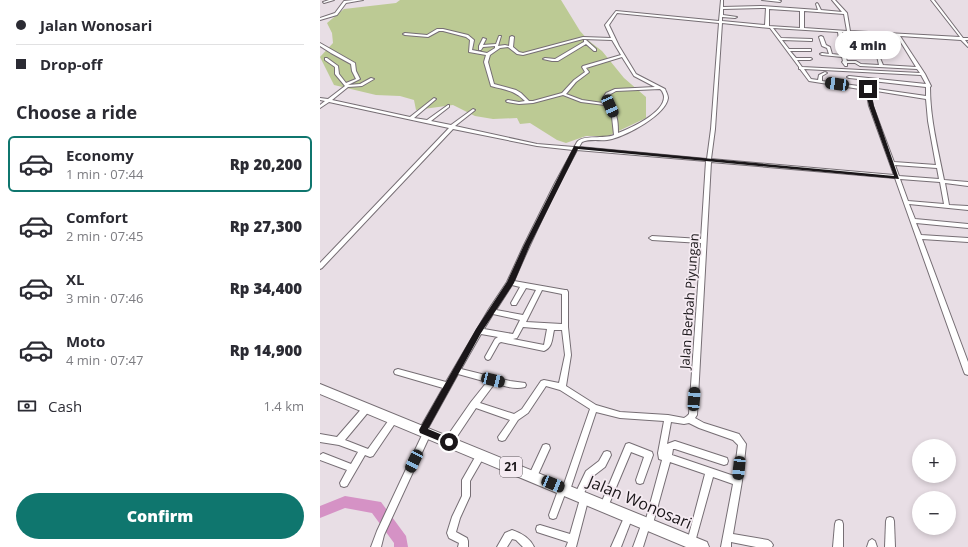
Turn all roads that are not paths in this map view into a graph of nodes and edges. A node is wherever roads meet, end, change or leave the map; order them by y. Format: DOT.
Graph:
graph roads {
  1 [pos="333,0"];
  2 [pos="362,0"];
  3 [pos="722,0"];
  4 [pos="763,0"];
  5 [pos="767,0"];
  6 [pos="833,0"];
  7 [pos="932,0"];
  8 [pos="345,1"];
  9 [pos="780,1"];
  10 [pos="324,2"];
  11 [pos="817,4"];
  12 [pos="767,7"];
  13 [pos="722,8"];
  14 [pos="802,10"];
  15 [pos="820,12"];
  16 [pos="830,12"];
  17 [pos="844,13"];
  18 [pos="721,16"];
  19 [pos="832,16"];
  20 [pos="735,17"];
  21 [pos="320,19"];
  22 [pos="720,23"];
  23 [pos="769,27"];
  24 [pos="802,29"];
  25 [pos="840,32"];
  26 [pos="849,32"];
  27 [pos="864,33"];
  28 [pos="405,34"];
  29 [pos="898,35"];
  30 [pos="500,37"];
  31 [pos="512,37"];
  32 [pos="821,37"];
  33 [pos="484,38"];
  34 [pos="779,39"];
  35 [pos="963,39"];
  36 [pos="968,39"];
  37 [pos="613,40"];
  38 [pos="811,40"];
  39 [pos="320,44"];
  40 [pos="481,46"];
  41 [pos="968,46"];
  42 [pos="496,47"];
  43 [pos="511,47"];
  44 [pos="595,50"];
  45 [pos="788,50"];
  46 [pos="810,50"];
  47 [pos="479,53"];
  48 [pos="488,54"];
  49 [pos="622,54"];
  50 [pos="822,54"];
  51 [pos="831,55"];
  52 [pos="843,56"];
  53 [pos="340,57"];
  54 [pos="605,58"];
  55 [pos="326,59"];
  56 [pos="794,59"];
  57 [pos="810,59"];
  58 [pos="545,60"];
  59 [pos="320,62"];
  60 [pos="844,62"];
  61 [pos="873,65"];
  62 [pos="881,66"];
  63 [pos="800,68"];
  64 [pos="920,68"];
  65 [pos="848,70"];
  66 [pos="875,72"];
  67 [pos="825,73"];
  68 [pos="923,74"];
  69 [pos="849,76"];
  70 [pos="372,79"];
  71 [pos="870,79"];
  72 [pos="820,82"];
  73 [pos="346,85"];
  74 [pos="849,86"];
  75 [pos="929,86"];
  76 [pos="661,88"];
  77 [pos="868,89"];
  78 [pos="563,94"];
  79 [pos="928,98"];
  80 [pos="320,99"];
  81 [pos="434,99"];
  82 [pos="328,100"];
  83 [pos="508,100"];
  84 [pos="528,102"];
  85 [pos="605,104"];
  86 [pos="448,106"];
  87 [pos="320,107"];
  88 [pos="473,110"];
  89 [pos="411,118"];
  90 [pos="429,121"];
  91 [pos="453,126"];
  92 [pos="616,135"];
  93 [pos="576,147"];
  94 [pos="708,159"];
  95 [pos="891,163"];
  96 [pos="939,167"];
  97 [pos="897,178"];
  98 [pos="942,181"];
  99 [pos="968,184"];
  100 [pos="906,202"];
  101 [pos="947,206"];
  102 [pos="968,208"];
  103 [pos="914,221"];
  104 [pos="968,226"];
  105 [pos="920,237"];
  106 [pos="652,238"];
  107 [pos="968,240"];
  108 [pos="704,241"];
  109 [pos="320,267"];
  110 [pos="510,283"];
  111 [pos="524,285"];
  112 [pos="540,288"];
  113 [pos="514,303"];
  114 [pos="491,311"];
  115 [pos="522,321"];
  116 [pos="551,327"];
  117 [pos="565,327"];
  118 [pos="479,331"];
  119 [pos="488,358"];
  120 [pos="398,372"];
  121 [pos="456,372"];
  122 [pos="968,372"];
  123 [pos="493,380"];
  124 [pos="522,385"];
  125 [pos="448,386"];
  126 [pos="562,386"];
  127 [pos="320,389"];
  128 [pos="474,404"];
  129 [pos="367,408"];
  130 [pos="594,408"];
  131 [pos="515,418"];
  132 [pos="668,418"];
  133 [pos="394,419"];
  134 [pos="690,419"];
  135 [pos="425,432"];
  136 [pos="502,437"];
  137 [pos="320,438"];
  138 [pos="339,441"];
  139 [pos="449,442"];
  140 [pos="546,448"];
  141 [pos="363,451"];
  142 [pos="481,455"];
  143 [pos="607,455"];
  144 [pos="323,457"];
  145 [pos="668,458"];
  146 [pos="724,461"];
  147 [pos="352,468"];
  148 [pos="710,472"];
  149 [pos="533,476"];
  150 [pos="640,480"];
  151 [pos="738,481"];
  152 [pos="344,483"];
  153 [pos="565,489"];
  154 [pos="582,496"];
  155 [pos="604,506"];
  156 [pos="553,515"];
  157 [pos="628,516"];
  158 [pos="890,521"];
  159 [pos="647,524"];
  160 [pos="839,524"];
  161 [pos="540,528"];
  162 [pos="728,536"];
  163 [pos="572,543"];
  164 [pos="768,545"];
  165 [pos="698,546"];
  166 [pos="376,547"];
  167 [pos="463,547"];
  168 [pos="502,547"];
  169 [pos="529,547"];
  170 [pos="616,547"];
  171 [pos="638,547"];
  172 [pos="726,547"];
  173 [pos="838,547"];
  174 [pos="890,547"];
  1 -- 10 [label="street"];
  2 -- 8 [label="street"];
  3 -- 13 [label="street, Jalan Berbah Piyungan"];
  4 -- 5 [label="street"];
  5 -- 9 [label="street"];
  5 -- 12 [label="street"];
  6 -- 17 [label="street"];
  7 -- 35 [label="street"];
  8 -- 21 [label="street"];
  11 -- 15 [label="street"];
  12 -- 13 [label="street"];
  12 -- 14 [label="street"];
  12 -- 23 [label="street"];
  13 -- 18 [label="street, Jalan Berbah Piyungan"];
  14 -- 15 [label="street"];
  14 -- 24 [label="street"];
  15 -- 16 [label="street"];
  16 -- 17 [label="street"];
  16 -- 19 [label="street"];
  17 -- 26 [label="street"];
  18 -- 20 [label="street"];
  18 -- 22 [label="street, Jalan Berbah Piyungan"];
  22 -- 23 [label="street"];
  22 -- 37 [label="street"];
  22 -- 94 [label="street, Jalan Berbah Piyungan"];
  23 -- 24 [label="street"];
  23 -- 34 [label="street"];
  24 -- 25 [label="street"];
  25 -- 26 [label="street"];
  25 -- 52 [label="street"];
  26 -- 27 [label="street"];
  27 -- 29 [label="street"];
  27 -- 62 [label="street"];
  28 -- 47 [label="street"];
  29 -- 35 [label="street"];
  29 -- 64 [label="street"];
  30 -- 42 [label="street"];
  31 -- 43 [label="street"];
  32 -- 51 [label="street"];
  33 -- 40 [label="street"];
  34 -- 38 [label="street"];
  34 -- 45 [label="street"];
  35 -- 36 [label="street"];
  35 -- 41 [label="street"];
  37 -- 43 [label="street"];
  37 -- 49 [label="street"];
  39 -- 53 [label="street"];
  40 -- 42 [label="street"];
  40 -- 47 [label="street"];
  42 -- 43 [label="street"];
  42 -- 48 [label="street"];
  44 -- 58 [label="street"];
  45 -- 46 [label="street"];
  45 -- 56 [label="street"];
  47 -- 48 [label="street"];
  48 -- 84 [label="street"];
  49 -- 54 [label="street"];
  49 -- 76 [label="street"];
  49 -- 78 [label="street"];
  50 -- 51 [label="street"];
  51 -- 52 [label="street"];
  52 -- 60 [label="street"];
  53 -- 55 [label="street"];
  53 -- 73 [label="street"];
  55 -- 59 [label="street"];
  55 -- 73 [label="street"];
  56 -- 57 [label="street"];
  56 -- 63 [label="street"];
  60 -- 61 [label="street"];
  60 -- 65 [label="street"];
  61 -- 62 [label="street"];
  61 -- 66 [label="street"];
  62 -- 64 [label="street"];
  63 -- 65 [label="street"];
  63 -- 72 [label="street"];
  64 -- 68 [label="street"];
  65 -- 66 [label="street"];
  65 -- 69 [label="street"];
  66 -- 68 [label="street"];
  67 -- 72 [label="street"];
  68 -- 75 [label="street"];
  69 -- 71 [label="street"];
  69 -- 74 [label="street"];
  70 -- 73 [label="street"];
  71 -- 75 [label="street"];
  71 -- 77 [label="street"];
  72 -- 74 [label="street"];
  73 -- 82 [label="street"];
  74 -- 77 [label="street"];
  75 -- 79 [label="street"];
  76 -- 85 [label="street"];
  76 -- 92 [label="street"];
  77 -- 79 [label="street"];
  77 -- 95 [label="street"];
  78 -- 84 [label="street"];
  78 -- 85 [label="street"];
  79 -- 96 [label="street"];
  80 -- 82 [label="street"];
  81 -- 89 [label="street"];
  82 -- 87 [label="street"];
  82 -- 89 [label="street"];
  83 -- 84 [label="street"];
  85 -- 92 [label="street"];
  86 -- 90 [label="street"];
  88 -- 91 [label="street"];
  89 -- 90 [label="street"];
  90 -- 91 [label="street"];
  91 -- 93 [label="street"];
  91 -- 109 [label="street"];
  92 -- 93 [label="street"];
  93 -- 94 [label="street"];
  93 -- 110 [label="street"];
  94 -- 97 [label="street"];
  94 -- 108 [label="street, Jalan Berbah Piyungan"];
  95 -- 96 [label="street"];
  95 -- 97 [label="street"];
  96 -- 98 [label="street"];
  97 -- 98 [label="street"];
  97 -- 100 [label="street"];
  98 -- 99 [label="street"];
  98 -- 101 [label="street"];
  100 -- 101 [label="street"];
  100 -- 103 [label="street"];
  101 -- 102 [label="street"];
  103 -- 104 [label="street"];
  103 -- 105 [label="street"];
  105 -- 107 [label="street"];
  105 -- 122 [label="street"];
  106 -- 108 [label="street"];
  108 -- 134 [label="street, Jalan Berbah Piyungan"];
  110 -- 111 [label="street"];
  110 -- 114 [label="street"];
  111 -- 112 [label="street"];
  111 -- 113 [label="street"];
  112 -- 115 [label="street"];
  112 -- 117 [label="street"];
  114 -- 115 [label="street"];
  114 -- 118 [label="street"];
  115 -- 116 [label="street"];
  115 -- 118 [label="street"];
  116 -- 117 [label="street"];
  116 -- 119 [label="street"];
  117 -- 126 [label="street"];
  118 -- 121 [label="street"];
  120 -- 125 [label="street"];
  121 -- 123 [label="street"];
  121 -- 125 [label="street"];
  123 -- 124 [label="street"];
  123 -- 128 [label="street"];
  125 -- 135 [label="street"];
  126 -- 130 [label="street"];
  126 -- 131 [label="street"];
  127 -- 129 [label="highway, Jalan Wonosari / 21"];
  128 -- 131 [label="street"];
  128 -- 139 [label="street"];
  129 -- 133 [label="highway, Jalan Wonosari / 21"];
  129 -- 138 [label="street"];
  130 -- 132 [label="street"];
  130 -- 153 [label="street"];
  131 -- 136 [label="street"];
  132 -- 134 [label="street"];
  132 -- 145 [label="street"];
  133 -- 135 [label="highway, Jalan Wonosari / 21"];
  133 -- 141 [label="street"];
  134 -- 151 [label="street"];
  135 -- 139 [label="highway, Jalan Wonosari / 21"];
  135 -- 166 [label="street"];
  137 -- 138 [label="street"];
  138 -- 141 [label="street"];
  139 -- 142 [label="highway, Jalan Wonosari / 21"];
  140 -- 149 [label="street"];
  141 -- 147 [label="street"];
  142 -- 149 [label="highway, Jalan Wonosari / 21"];
  142 -- 167 [label="street"];
  143 -- 154 [label="street"];
  144 -- 147 [label="street"];
  145 -- 146 [label="street"];
  145 -- 148 [label="street"];
  145 -- 159 [label="street"];
  147 -- 152 [label="street"];
  148 -- 151 [label="street"];
  148 -- 165 [label="street"];
  149 -- 153 [label="highway, Jalan Wonosari / 21"];
  150 -- 155 [label="street"];
  151 -- 162 [label="street"];
  153 -- 154 [label="highway, Jalan Wonosari / 21"];
  153 -- 156 [label="street"];
  154 -- 155 [label="highway, Jalan Wonosari / 21"];
  154 -- 163 [label="street"];
  155 -- 157 [label="highway, Jalan Wonosari / 21"];
  157 -- 159 [label="highway, Jalan Wonosari / 21"];
  157 -- 170 [label="street"];
  158 -- 174 [label="street"];
  159 -- 165 [label="highway, Jalan Wonosari / 21"];
  159 -- 171 [label="street"];
  160 -- 173 [label="street"];
  161 -- 163 [label="street"];
  162 -- 164 [label="street"];
  162 -- 172 [label="street"];
  168 -- 169 [label="street"];
}
